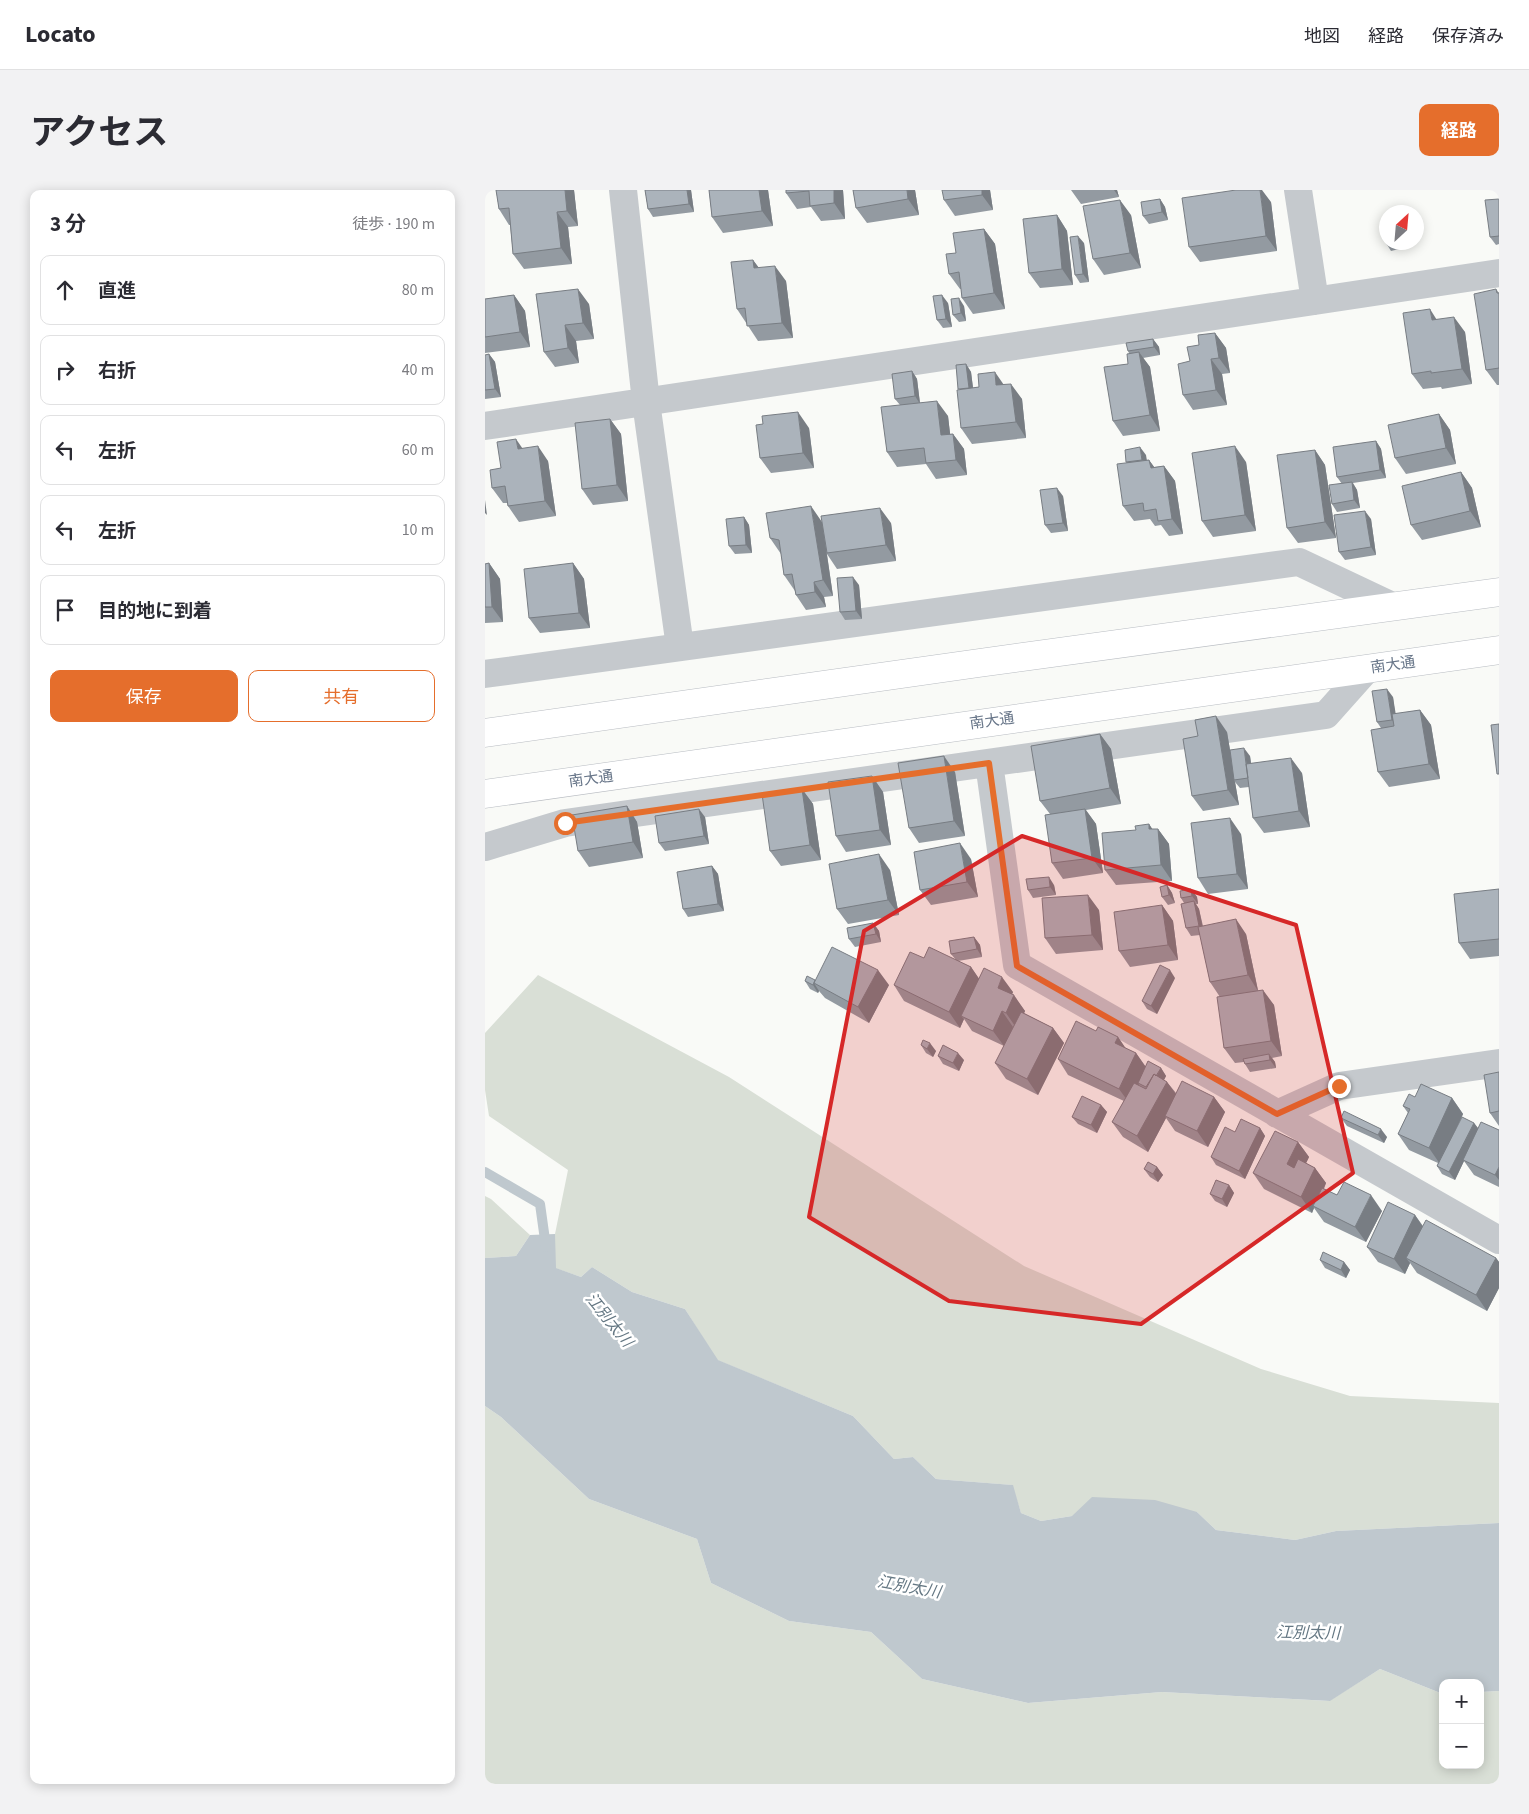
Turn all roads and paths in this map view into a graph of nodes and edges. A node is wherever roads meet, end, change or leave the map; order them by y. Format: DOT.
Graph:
graph roads {
  1 [pos="623,190"];
  2 [pos="1298,190"];
  3 [pos="1499,273"];
  4 [pos="1315,301"];
  5 [pos="646,402"];
  6 [pos="485,426"];
  7 [pos="1499,592"];
  8 [pos="1392,606"];
  9 [pos="680,647"];
  10 [pos="1499,650"];
  11 [pos="1367,669"];
  12 [pos="485,674"];
  13 [pos="485,734"];
  14 [pos="989,763"];
  15 [pos="485,794"];
  16 [pos="485,847"];
  17 [pos="1499,1063"];
  18 [pos="1277,1114"];
  19 [pos="1499,1240"];
  1 -- 5 [label="street"];
  2 -- 4 [label="street"];
  3 -- 4 [label="street"];
  4 -- 5 [label="street"];
  5 -- 6 [label="street"];
  5 -- 9 [label="street"];
  7 -- 8 [label="main road"];
  8 -- 9 [label="street"];
  8 -- 13 [label="main road"];
  9 -- 12 [label="street"];
  10 -- 11 [label="main road, 南大通"];
  11 -- 14 [label="street"];
  11 -- 15 [label="main road, 南大通"];
  14 -- 16 [label="street"];
  14 -- 18 [label="street"];
  17 -- 18 [label="street"];
  18 -- 19 [label="street"];
}
